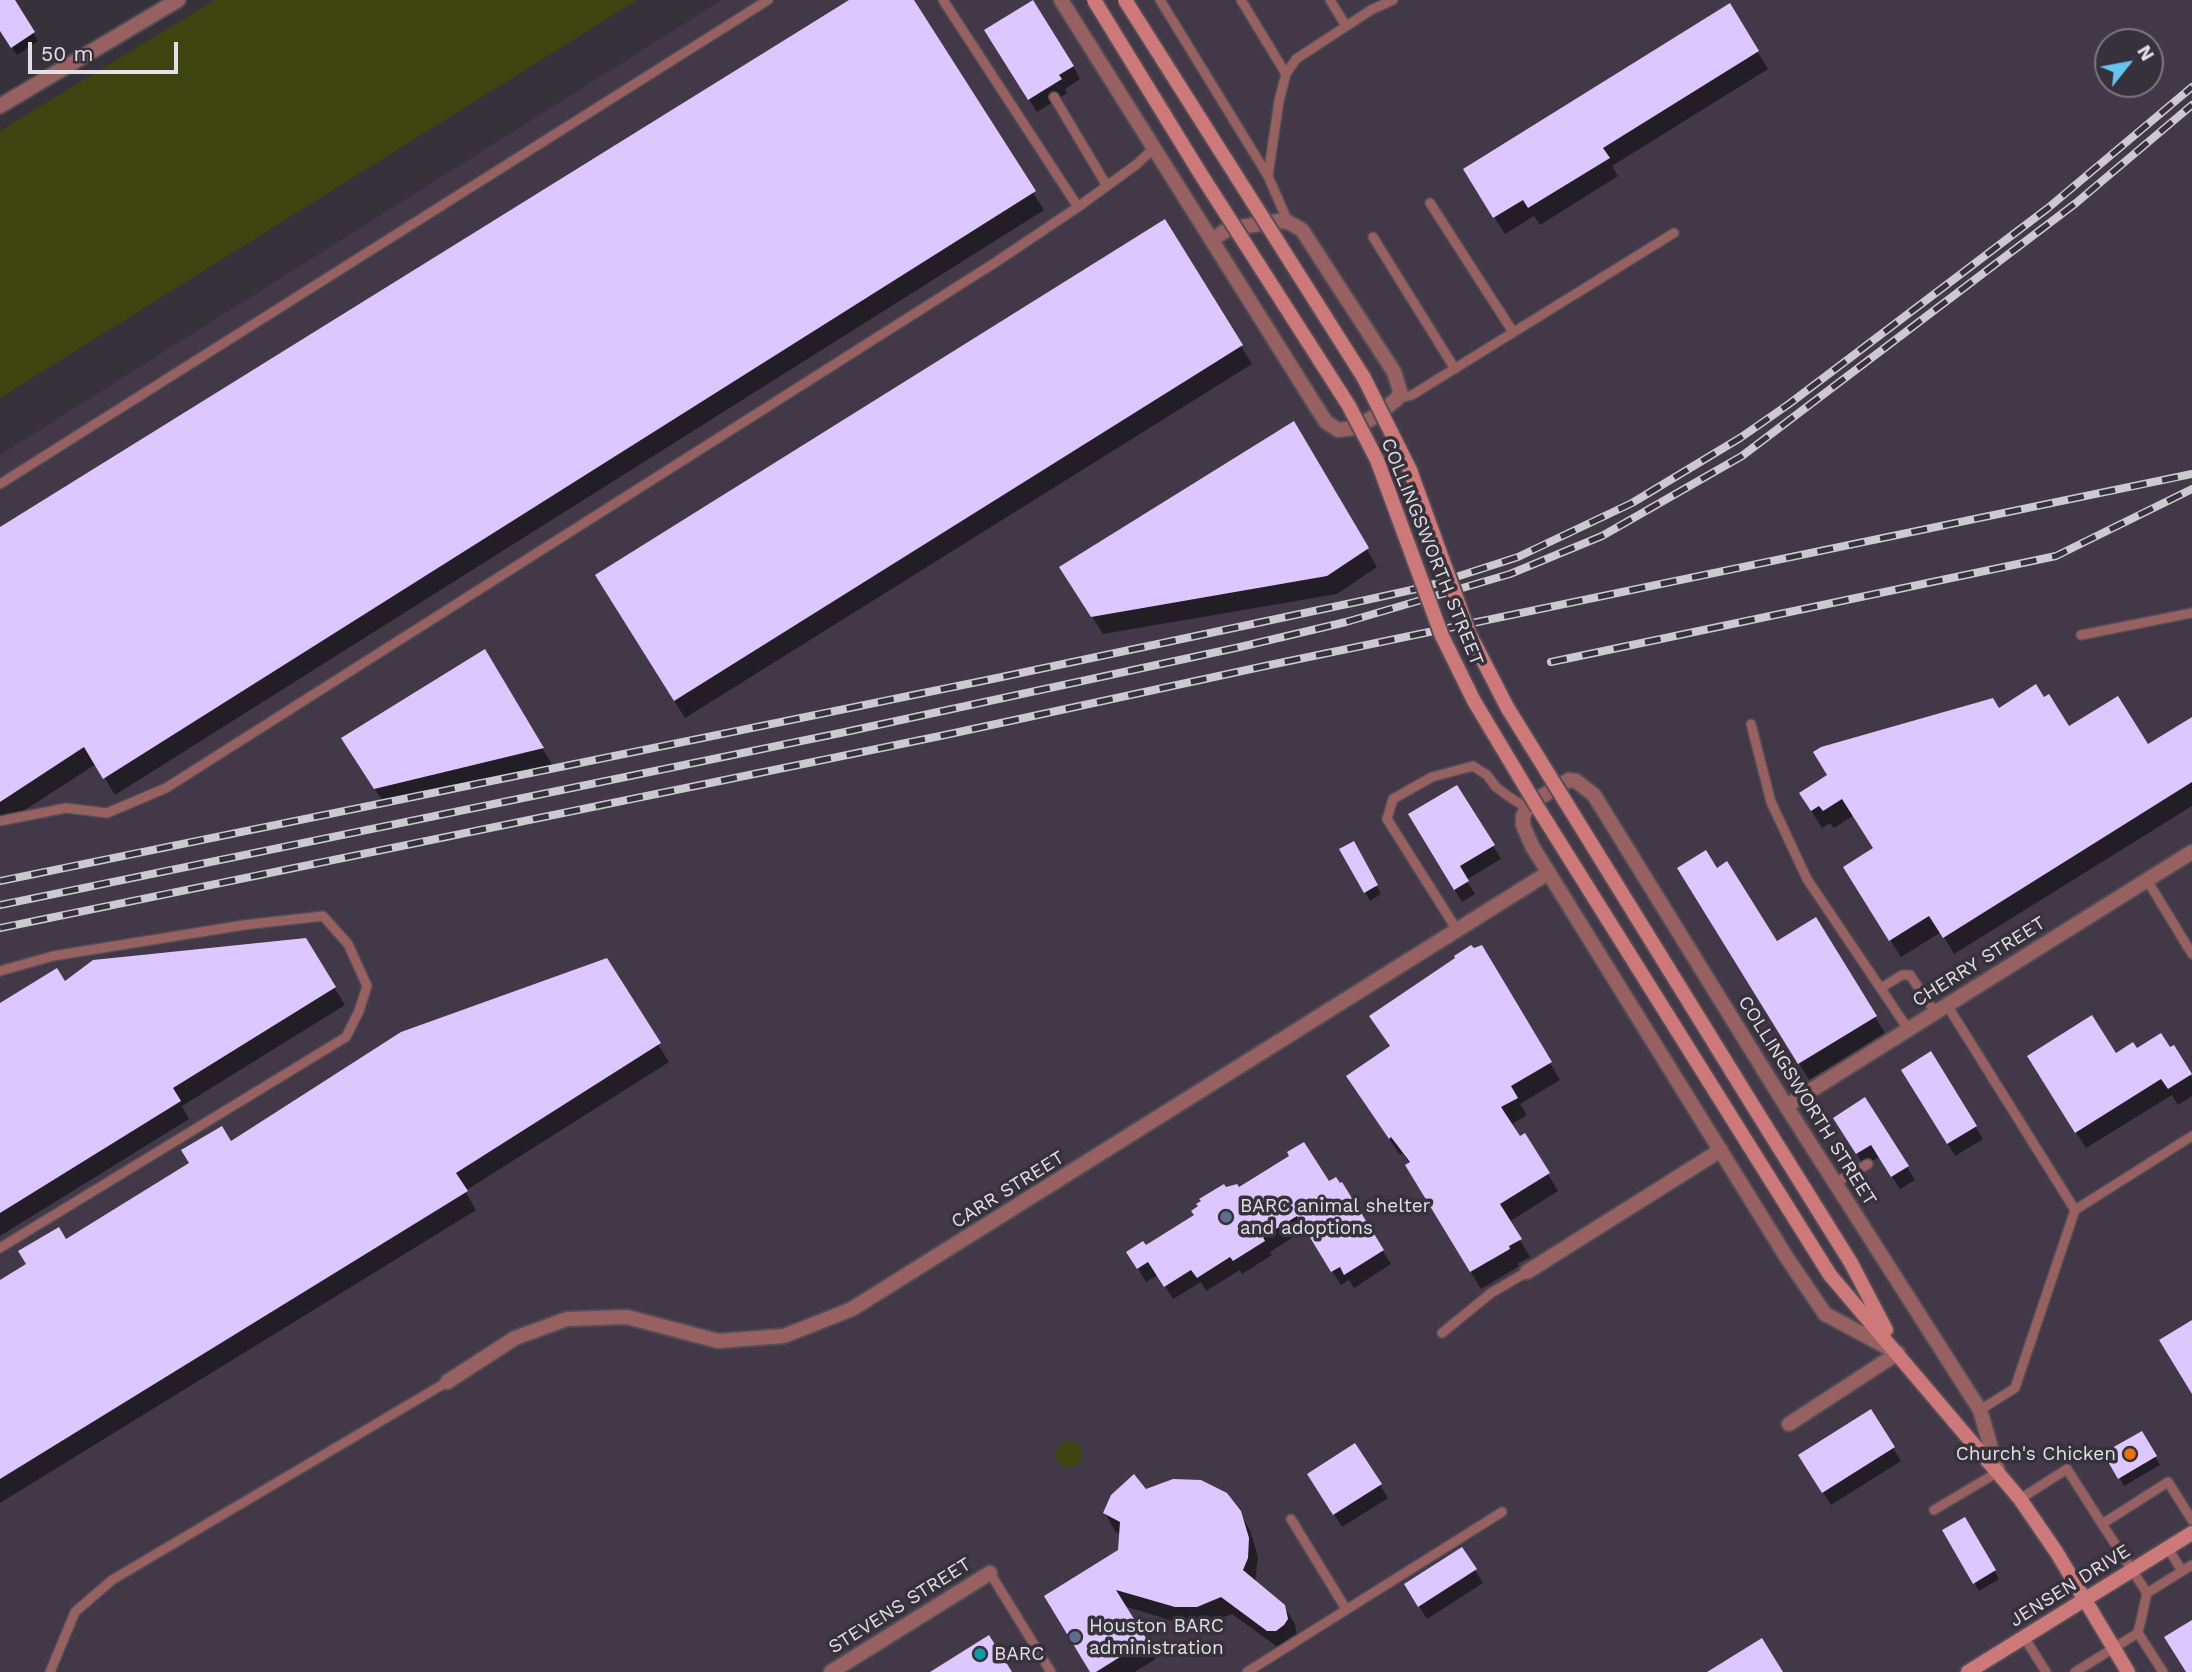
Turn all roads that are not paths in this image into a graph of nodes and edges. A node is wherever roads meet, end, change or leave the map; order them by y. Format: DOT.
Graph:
graph roads {
  1 [pos="177,0"];
  2 [pos="768,0"];
  3 [pos="943,0"];
  4 [pos="1061,0"];
  5 [pos="1094,0"];
  6 [pos="1125,0"];
  7 [pos="1160,0"];
  8 [pos="1241,0"];
  9 [pos="1330,0"];
  10 [pos="1393,0"];
  11 [pos="1346,26"];
  12 [pos="1286,74"];
  13 [pos="1054,97"];
  14 [pos="0,106"];
  15 [pos="1154,148"];
  16 [pos="1268,176"];
  17 [pos="1107,186"];
  18 [pos="1430,203"];
  19 [pos="1078,207"];
  20 [pos="1288,222"];
  21 [pos="1674,233"];
  22 [pos="1373,237"];
  23 [pos="1212,240"];
  24 [pos="1513,332"];
  25 [pos="1455,369"];
  26 [pos="1397,399"];
  27 [pos="0,484"];
  28 [pos="2192,613"];
  29 [pos="2081,635"];
  30 [pos="1751,724"];
  31 [pos="1527,808"];
  32 [pos="0,821"];
  33 [pos="2192,852"];
  34 [pos="1548,873"];
  35 [pos="2147,880"];
  36 [pos="1457,930"];
  37 [pos="2192,954"];
  38 [pos="0,971"];
  39 [pos="1881,988"];
  40 [pos="1941,1009"];
  41 [pos="1908,1029"];
  42 [pos="1786,1106"];
  43 [pos="2192,1136"];
  44 [pos="1721,1150"];
  45 [pos="1868,1164"];
  46 [pos="1835,1183"];
  47 [pos="2075,1210"];
  48 [pos="0,1248"];
  49 [pos="1527,1272"];
  50 [pos="1442,1333"];
  51 [pos="1898,1353"];
  52 [pos="447,1382"];
  53 [pos="1980,1410"];
  54 [pos="1789,1424"];
  55 [pos="1998,1472"];
  56 [pos="2020,1499"];
  57 [pos="1934,1510"];
  58 [pos="1502,1512"];
  59 [pos="1291,1519"];
  60 [pos="2192,1520"];
  61 [pos="2102,1524"];
  62 [pos="2192,1533"];
  63 [pos="2168,1548"];
  64 [pos="2192,1565"];
  65 [pos="2132,1570"];
  66 [pos="2182,1571"];
  67 [pos="990,1573"];
  68 [pos="2147,1593"];
  69 [pos="2084,1600"];
  70 [pos="1346,1609"];
  71 [pos="2138,1633"];
  72 [pos="2024,1637"];
  73 [pos="2113,1648"];
  74 [pos="1988,1667"];
  75 [pos="50,1672"];
  76 [pos="831,1672"];
  77 [pos="1051,1672"];
  78 [pos="1247,1672"];
  79 [pos="1968,1672"];
  80 [pos="2046,1672"];
  81 [pos="2075,1672"];
  82 [pos="2128,1672"];
  83 [pos="2163,1672"];
  1 -- 14 [label="street"];
  2 -- 27 [label="lane"];
  3 -- 19 [label="lane"];
  4 -- 15 [label="street, COLLINGSWORTH STREET"];
  5 -- 51 [label="main road, COLLINGSWORTH STREET, bridge"];
  6 -- 51 [label="main road, COLLINGSWORTH STREET, bridge"];
  7 -- 16 [label="lane"];
  8 -- 12 [label="lane"];
  9 -- 11 [label="lane"];
  10 -- 11 [label="lane"];
  11 -- 12 [label="lane"];
  12 -- 16 [label="lane"];
  13 -- 17 [label="lane"];
  15 -- 17 [label="lane"];
  15 -- 23 [label="street, COLLINGSWORTH STREET"];
  16 -- 20 [label="lane"];
  17 -- 19 [label="lane"];
  18 -- 24 [label="lane"];
  19 -- 32 [label="lane"];
  20 -- 23 [label="street"];
  20 -- 26 [label="street"];
  21 -- 24 [label="lane"];
  22 -- 25 [label="lane"];
  23 -- 26 [label="street, COLLINGSWORTH STREET"];
  24 -- 25 [label="lane"];
  25 -- 26 [label="lane"];
  28 -- 29 [label="lane"];
  30 -- 39 [label="lane"];
  31 -- 34 [label="street, COLLINGSWORTH STREET"];
  31 -- 36 [label="lane"];
  31 -- 42 [label="street, COLLINGSWORTH STREET"];
  33 -- 35 [label="street, CHERRY STREET"];
  34 -- 36 [label="street, CARR STREET"];
  34 -- 44 [label="street, COLLINGSWORTH STREET"];
  35 -- 37 [label="lane"];
  35 -- 40 [label="street, CHERRY STREET"];
  36 -- 52 [label="street, CARR STREET"];
  38 -- 48 [label="lane"];
  39 -- 40 [label="lane"];
  39 -- 41 [label="lane"];
  40 -- 41 [label="street, CHERRY STREET"];
  40 -- 47 [label="lane"];
  41 -- 42 [label="street, CHERRY STREET"];
  42 -- 46 [label="street, COLLINGSWORTH STREET"];
  43 -- 47 [label="lane"];
  44 -- 49 [label="street"];
  44 -- 51 [label="street, COLLINGSWORTH STREET"];
  45 -- 46 [label="lane"];
  46 -- 53 [label="street, COLLINGSWORTH STREET"];
  47 -- 53 [label="lane"];
  49 -- 50 [label="lane"];
  51 -- 54 [label="street"];
  51 -- 55 [label="main road, COLLINGSWORTH STREET"];
  52 -- 75 [label="lane"];
  53 -- 55 [label="street, COLLINGSWORTH STREET"];
  55 -- 56 [label="main road, COLLINGSWORTH STREET"];
  55 -- 57 [label="lane"];
  56 -- 61 [label="lane"];
  56 -- 69 [label="main road, COLLINGSWORTH STREET"];
  58 -- 70 [label="lane"];
  59 -- 70 [label="lane"];
  60 -- 61 [label="lane"];
  61 -- 65 [label="lane"];
  62 -- 63 [label="main road, JENSEN DRIVE"];
  63 -- 65 [label="main road, JENSEN DRIVE"];
  63 -- 66 [label="lane"];
  64 -- 66 [label="lane"];
  65 -- 68 [label="lane"];
  65 -- 69 [label="main road, JENSEN DRIVE"];
  66 -- 68 [label="lane"];
  67 -- 76 [label="street, STEVENS STREET"];
  67 -- 77 [label="lane"];
  68 -- 71 [label="lane"];
  69 -- 72 [label="main road, JENSEN DRIVE"];
  69 -- 73 [label="main road, COLLINGSWORTH STREET"];
  70 -- 78 [label="lane"];
  71 -- 73 [label="lane"];
  71 -- 83 [label="lane"];
  72 -- 74 [label="main road, JENSEN DRIVE"];
  72 -- 80 [label="lane"];
  73 -- 81 [label="lane"];
  73 -- 82 [label="main road, COLLINGSWORTH STREET"];
  74 -- 79 [label="main road, JENSEN DRIVE"];
}
